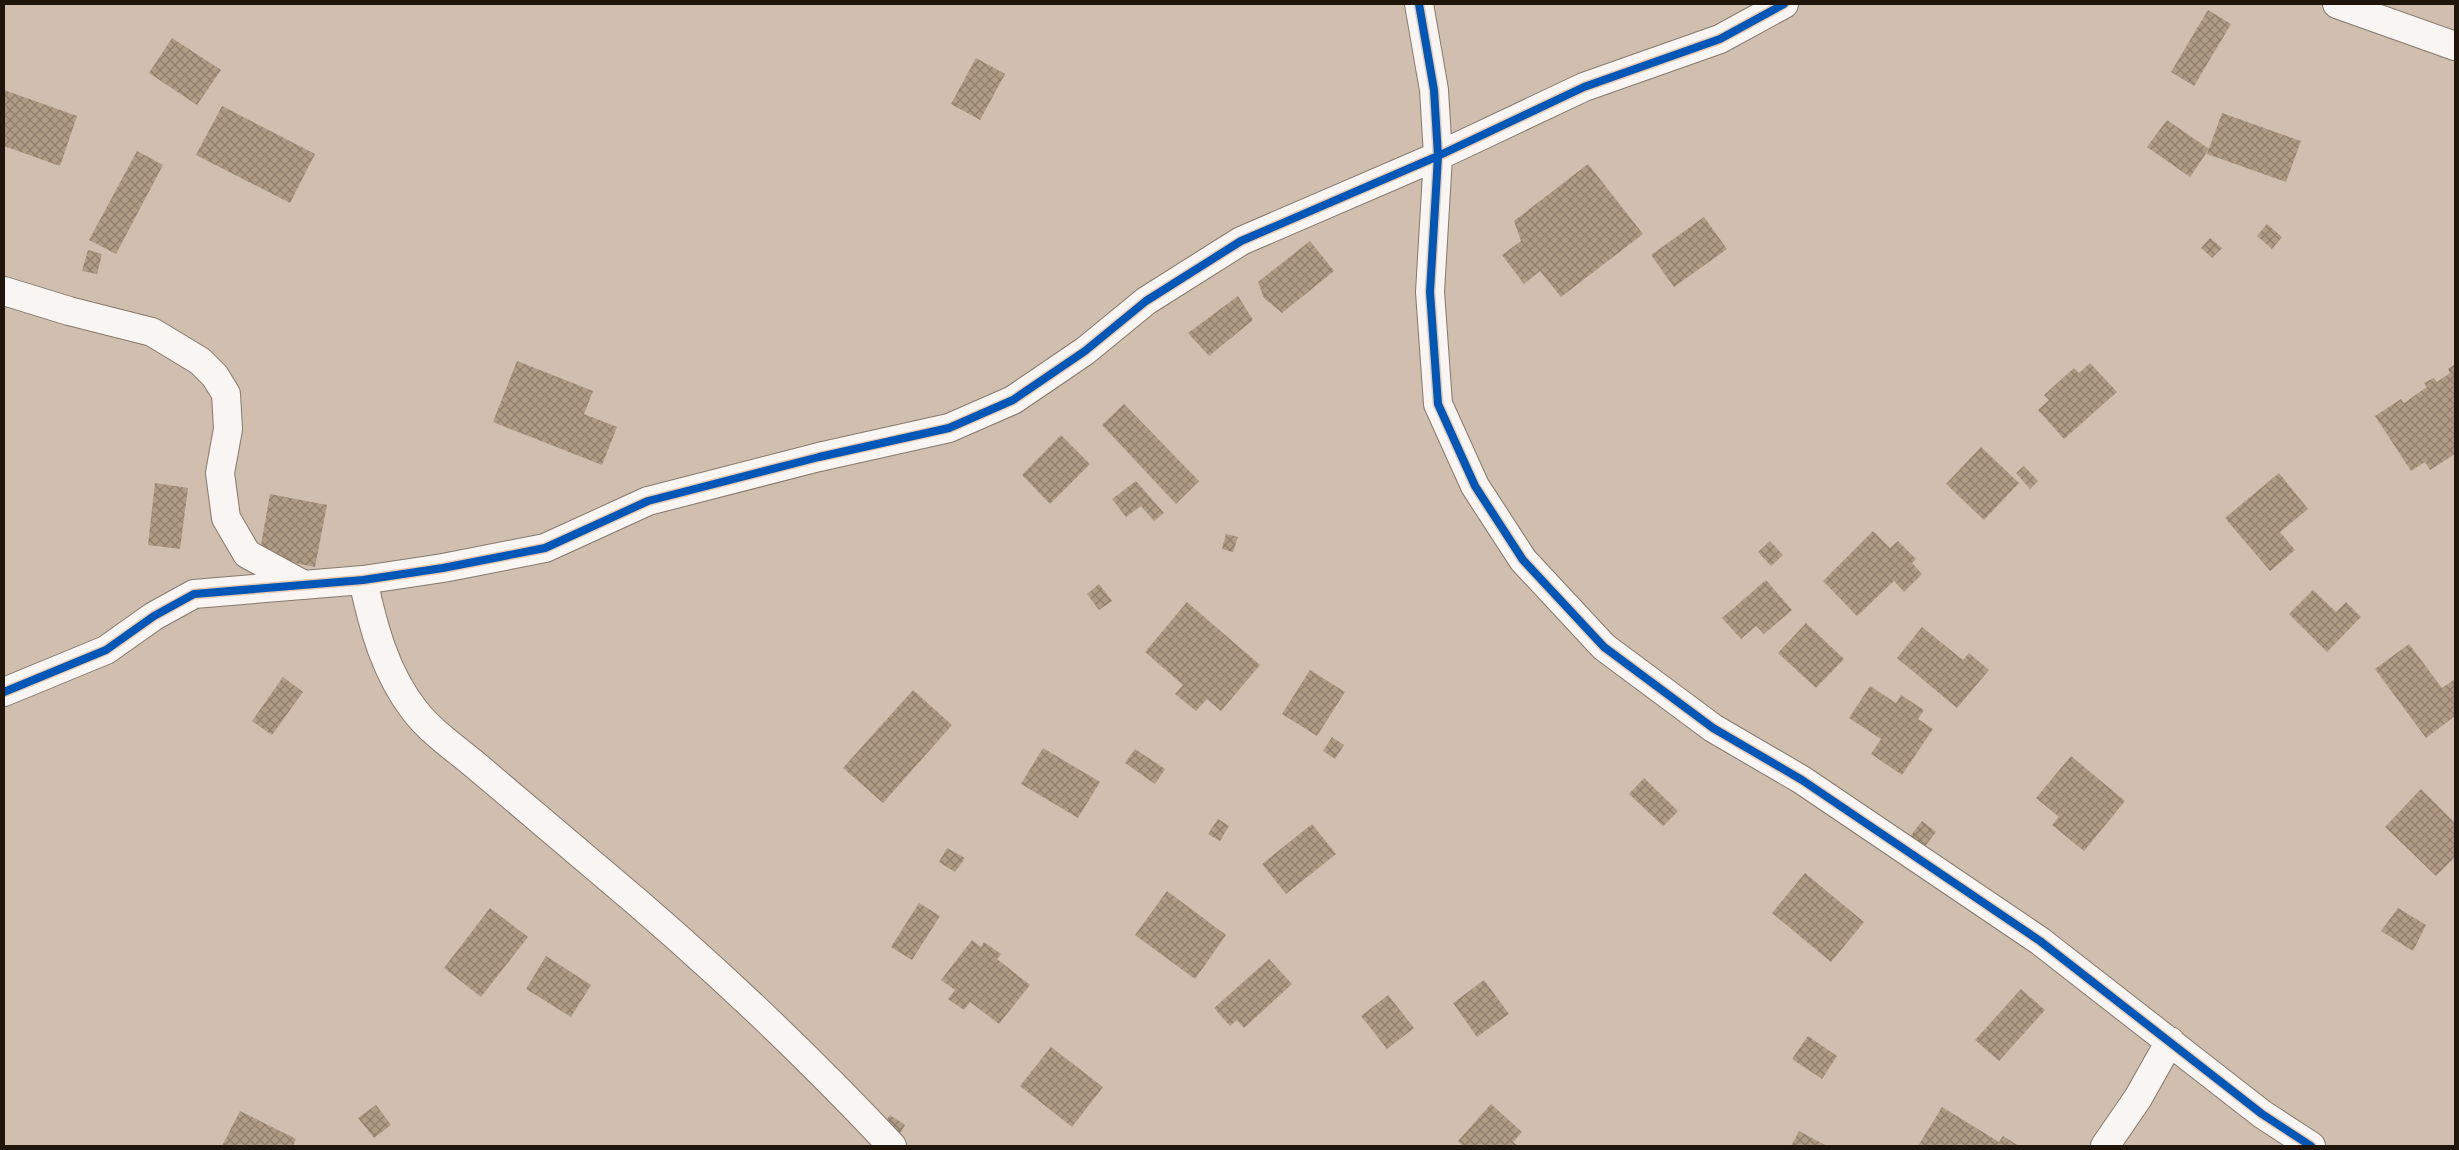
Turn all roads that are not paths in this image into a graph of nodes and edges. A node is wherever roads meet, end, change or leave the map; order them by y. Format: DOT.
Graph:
graph roads {
  1 [pos="1419,4"];
  2 [pos="1784,4"];
  3 [pos="2337,4"];
  4 [pos="2455,46"];
  5 [pos="1438,156"];
  6 [pos="4,291"];
  7 [pos="363,580"];
  8 [pos="305,585"];
  9 [pos="4,692"];
  10 [pos="2170,1041"];
  11 [pos="892,1146"];
  12 [pos="2105,1146"];
  13 [pos="2310,1146"];
  1 -- 5 [label="street"];
  2 -- 5 [label="street"];
  3 -- 4 [label="street"];
  5 -- 7 [label="street"];
  5 -- 10 [label="street"];
  6 -- 8 [label="street"];
  7 -- 8 [label="street"];
  7 -- 11 [label="street"];
  8 -- 9 [label="street"];
  10 -- 12 [label="street"];
  10 -- 13 [label="street"];
}
